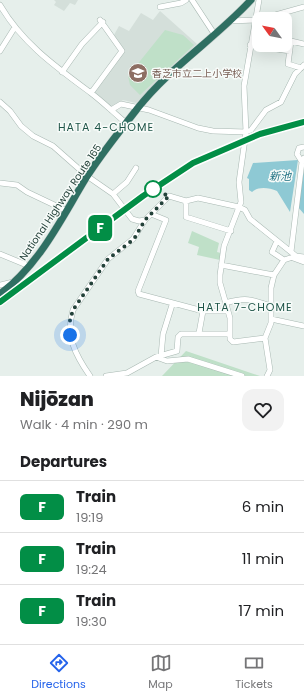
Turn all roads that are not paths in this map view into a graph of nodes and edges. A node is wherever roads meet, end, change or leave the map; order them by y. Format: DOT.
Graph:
graph roads {
  1 [pos="186,0"];
  2 [pos="192,0"];
  3 [pos="251,0"];
  4 [pos="259,0"];
  5 [pos="160,7"];
  6 [pos="304,7"];
  7 [pos="1,8"];
  8 [pos="258,12"];
  9 [pos="286,12"];
  10 [pos="252,20"];
  11 [pos="229,21"];
  12 [pos="15,27"];
  13 [pos="215,35"];
  14 [pos="252,39"];
  15 [pos="292,41"];
  16 [pos="304,44"];
  17 [pos="250,45"];
  18 [pos="0,51"];
  19 [pos="290,52"];
  20 [pos="303,66"];
  21 [pos="62,72"];
  22 [pos="91,93"];
  23 [pos="0,102"];
  24 [pos="138,108"];
  25 [pos="111,110"];
  26 [pos="126,123"];
  27 [pos="246,132"];
  28 [pos="304,147"];
  29 [pos="303,160"];
  30 [pos="136,168"];
  31 [pos="87,176"];
  32 [pos="0,183"];
  33 [pos="113,194"];
  34 [pos="186,201"];
  35 [pos="239,207"];
  36 [pos="66,211"];
  37 [pos="151,214"];
  38 [pos="145,220"];
  39 [pos="231,231"];
  40 [pos="276,241"];
  41 [pos="0,254"];
  42 [pos="293,255"];
  43 [pos="304,257"];
  44 [pos="284,260"];
  45 [pos="304,262"];
  46 [pos="221,265"];
  47 [pos="29,266"];
  48 [pos="274,275"];
  49 [pos="14,282"];
  50 [pos="0,285"];
  51 [pos="0,294"];
  52 [pos="225,303"];
  53 [pos="172,304"];
  54 [pos="271,306"];
  55 [pos="228,311"];
  56 [pos="203,312"];
  57 [pos="270,319"];
  58 [pos="304,326"];
  59 [pos="199,333"];
  60 [pos="229,334"];
  61 [pos="265,338"];
  62 [pos="159,356"];
  63 [pos="90,376"];
  64 [pos="106,376"];
  65 [pos="242,376"];
  66 [pos="267,376"];
  1 -- 5 [label="street"];
  2 -- 13 [label="street"];
  3 -- 11 [label="highway, National Highway Route 165"];
  4 -- 8 [label="street"];
  6 -- 9 [label="street"];
  7 -- 12 [label="street"];
  10 -- 11 [label="street"];
  11 -- 13 [label="highway, National Highway Route 165"];
  12 -- 18 [label="street"];
  12 -- 21 [label="street"];
  13 -- 24 [label="highway, National Highway Route 165"];
  14 -- 17 [label="street"];
  15 -- 16 [label="street"];
  17 -- 27 [label="street"];
  19 -- 20 [label="street"];
  20 -- 27 [label="street"];
  21 -- 22 [label="street"];
  21 -- 22 [label="street"];
  22 -- 25 [label="street"];
  23 -- 31 [label="street"];
  24 -- 25 [label="street"];
  24 -- 26 [label="highway, National Highway Route 165"];
  24 -- 27 [label="street"];
  25 -- 26 [label="street"];
  26 -- 31 [label="highway, National Highway Route 165"];
  27 -- 35 [label="street"];
  28 -- 29 [label="street"];
  29 -- 42 [label="street"];
  30 -- 33 [label="street"];
  31 -- 33 [label="street"];
  31 -- 36 [label="highway, National Highway Route 165"];
  32 -- 36 [label="street"];
  33 -- 38 [label="street"];
  34 -- 35 [label="street"];
  34 -- 37 [label="street"];
  34 -- 39 [label="street"];
  35 -- 39 [label="street"];
  35 -- 40 [label="street"];
  36 -- 47 [label="highway, National Highway Route 165"];
  37 -- 38 [label="street"];
  37 -- 53 [label="street"];
  38 -- 63 [label="street"];
  39 -- 46 [label="street"];
  40 -- 42 [label="street"];
  40 -- 44 [label="street"];
  41 -- 47 [label="street"];
  42 -- 43 [label="street"];
  42 -- 44 [label="street"];
  42 -- 45 [label="street"];
  44 -- 48 [label="street"];
  46 -- 48 [label="street"];
  46 -- 52 [label="street"];
  47 -- 49 [label="highway, National Highway Route 165"];
  48 -- 54 [label="street"];
  49 -- 50 [label="street"];
  49 -- 51 [label="highway, National Highway Route 165"];
  52 -- 54 [label="street"];
  52 -- 55 [label="street"];
  53 -- 56 [label="street"];
  53 -- 62 [label="street"];
  54 -- 57 [label="street"];
  55 -- 56 [label="street"];
  55 -- 60 [label="street"];
  56 -- 59 [label="street"];
  57 -- 58 [label="street"];
  57 -- 61 [label="street"];
  59 -- 60 [label="street"];
  59 -- 62 [label="street"];
  60 -- 61 [label="street"];
  61 -- 66 [label="street"];
  62 -- 64 [label="street"];
  62 -- 65 [label="street"];
}
